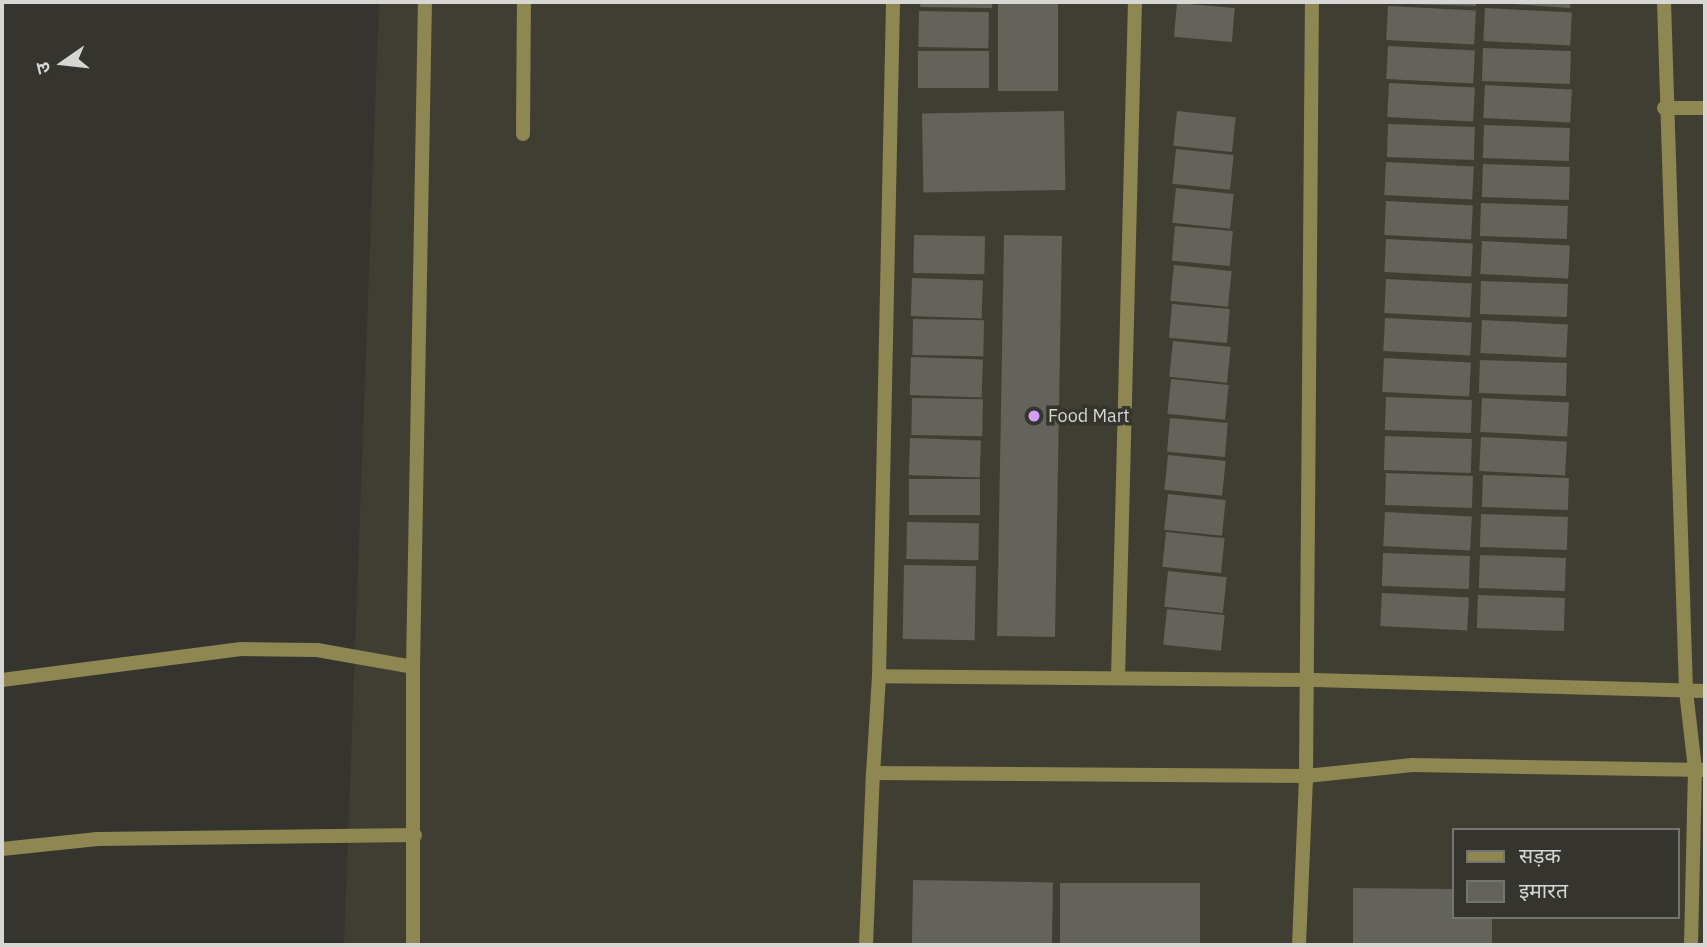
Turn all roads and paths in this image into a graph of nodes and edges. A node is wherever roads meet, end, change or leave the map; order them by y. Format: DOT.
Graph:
graph roads {
  1 [pos="425,2"];
  2 [pos="524,2"];
  3 [pos="893,2"];
  4 [pos="1135,2"];
  5 [pos="1312,2"];
  6 [pos="1664,2"];
  7 [pos="1664,108"];
  8 [pos="1705,108"];
  9 [pos="523,134"];
  10 [pos="413,667"];
  11 [pos="879,676"];
  12 [pos="1118,678"];
  13 [pos="2,680"];
  14 [pos="1306,680"];
  15 [pos="1686,691"];
  16 [pos="1705,691"];
  17 [pos="1700,769"];
  18 [pos="873,773"];
  19 [pos="1306,776"];
  20 [pos="415,835"];
  21 [pos="2,849"];
  22 [pos="413,945"];
  23 [pos="866,945"];
  24 [pos="1299,945"];
  25 [pos="1690,945"];
  1 -- 10 [label="street"];
  2 -- 9 [label="street"];
  3 -- 11 [label="street"];
  4 -- 12 [label="street"];
  5 -- 14 [label="street"];
  6 -- 7 [label="street"];
  7 -- 8 [label="street"];
  7 -- 15 [label="street"];
  10 -- 13 [label="street"];
  10 -- 20 [label="street"];
  11 -- 12 [label="street"];
  11 -- 18 [label="street"];
  12 -- 14 [label="street"];
  14 -- 15 [label="street"];
  14 -- 19 [label="street"];
  15 -- 16 [label="street"];
  15 -- 17 [label="street"];
  17 -- 19 [label="street"];
  17 -- 25 [label="street"];
  18 -- 19 [label="street"];
  18 -- 23 [label="street"];
  19 -- 24 [label="street"];
  20 -- 21 [label="street"];
  20 -- 22 [label="street"];
}
